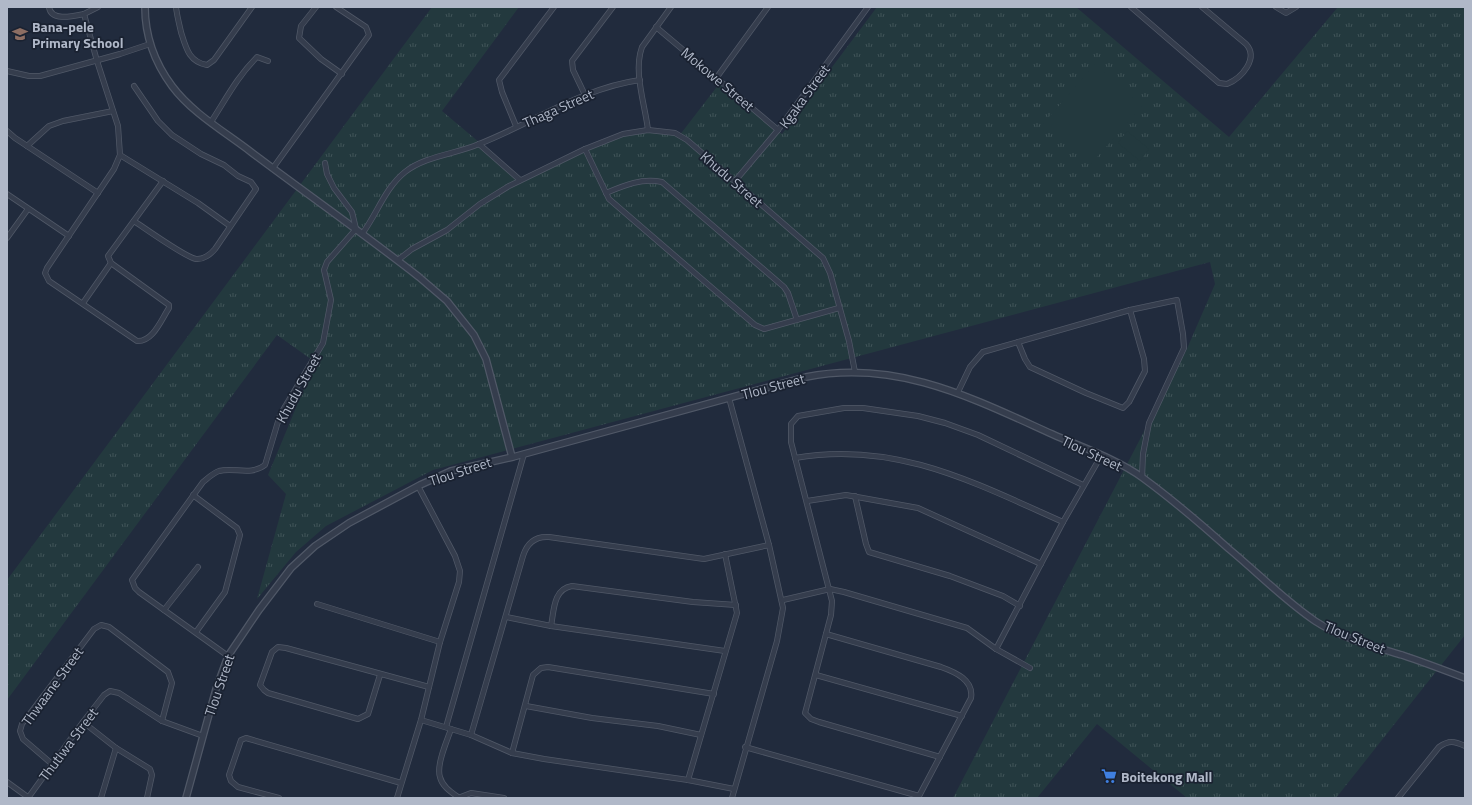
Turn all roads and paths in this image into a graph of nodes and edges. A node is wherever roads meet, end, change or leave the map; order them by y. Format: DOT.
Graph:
graph roads {
  1 [pos="49,7"];
  2 [pos="98,7"];
  3 [pos="145,7"];
  4 [pos="176,7"];
  5 [pos="252,7"];
  6 [pos="316,7"];
  7 [pos="336,7"];
  8 [pos="554,7"];
  9 [pos="612,7"];
  10 [pos="671,7"];
  11 [pos="768,7"];
  12 [pos="868,7"];
  13 [pos="1131,7"];
  14 [pos="1202,7"];
  15 [pos="1276,7"];
  16 [pos="1296,7"];
  17 [pos="84,14"];
  18 [pos="656,27"];
  19 [pos="150,44"];
  20 [pos="97,61"];
  21 [pos="268,61"];
  22 [pos="7,71"];
  23 [pos="342,74"];
  24 [pos="717,77"];
  25 [pos="640,80"];
  26 [pos="134,86"];
  27 [pos="585,95"];
  28 [pos="113,111"];
  29 [pos="211,122"];
  30 [pos="516,126"];
  31 [pos="648,130"];
  32 [pos="778,130"];
  33 [pos="7,131"];
  34 [pos="479,144"];
  35 [pos="27,146"];
  36 [pos="585,149"];
  37 [pos="120,155"];
  38 [pos="325,163"];
  39 [pos="272,168"];
  40 [pos="520,180"];
  41 [pos="163,181"];
  42 [pos="735,181"];
  43 [pos="98,193"];
  44 [pos="7,194"];
  45 [pos="606,194"];
  46 [pos="28,209"];
  47 [pos="134,221"];
  48 [pos="230,226"];
  49 [pos="356,229"];
  50 [pos="362,234"];
  51 [pos="69,236"];
  52 [pos="7,238"];
  53 [pos="398,260"];
  54 [pos="111,263"];
  55 [pos="83,303"];
  56 [pos="839,308"];
  57 [pos="1130,310"];
  58 [pos="797,320"];
  59 [pos="1018,342"];
  60 [pos="855,372"];
  61 [pos="958,392"];
  62 [pos="729,398"];
  63 [pos="524,454"];
  64 [pos="1101,456"];
  65 [pos="512,457"];
  66 [pos="795,458"];
  67 [pos="1142,477"];
  68 [pos="1084,485"];
  69 [pos="418,486"];
  70 [pos="193,495"];
  71 [pos="855,496"];
  72 [pos="807,502"];
  73 [pos="1063,522"];
  74 [pos="769,545"];
  75 [pos="725,554"];
  76 [pos="1042,564"];
  77 [pos="198,567"];
  78 [pos="830,589"];
  79 [pos="783,600"];
  80 [pos="317,604"];
  81 [pos="736,605"];
  82 [pos="1020,606"];
  83 [pos="164,610"];
  84 [pos="506,617"];
  85 [pos="551,626"];
  86 [pos="196,632"];
  87 [pos="826,634"];
  88 [pos="440,642"];
  89 [pos="996,649"];
  90 [pos="725,651"];
  91 [pos="228,656"];
  92 [pos="1030,668"];
  93 [pos="380,675"];
  94 [pos="816,675"];
  95 [pos="1465,678"];
  96 [pos="429,687"];
  97 [pos="714,694"];
  98 [pos="526,706"];
  99 [pos="962,716"];
  100 [pos="421,720"];
  101 [pos="162,721"];
  102 [pos="83,722"];
  103 [pos="449,728"];
  104 [pos="471,735"];
  105 [pos="701,735"];
  106 [pos="203,736"];
  107 [pos="745,746"];
  108 [pos="1465,746"];
  109 [pos="116,748"];
  110 [pos="512,753"];
  111 [pos="940,757"];
  112 [pos="52,764"];
  113 [pos="688,780"];
  114 [pos="7,782"];
  115 [pos="401,783"];
  116 [pos="734,789"];
  117 [pos="919,797"];
  118 [pos="29,798"];
  119 [pos="101,798"];
  120 [pos="147,798"];
  121 [pos="186,798"];
  122 [pos="279,798"];
  123 [pos="397,798"];
  124 [pos="458,798"];
  125 [pos="504,798"];
  126 [pos="732,798"];
  127 [pos="1398,798"];
  1 -- 17 [label="street"];
  2 -- 17 [label="street"];
  3 -- 19 [label="street"];
  4 -- 5 [label="street"];
  6 -- 23 [label="street"];
  7 -- 23 [label="street"];
  8 -- 30 [label="street"];
  9 -- 27 [label="street"];
  10 -- 18 [label="street"];
  11 -- 24 [label="street"];
  12 -- 32 [label="street, Kgaka Street"];
  13 -- 14 [label="street"];
  15 -- 16 [label="street"];
  17 -- 20 [label="street"];
  18 -- 24 [label="street, Mokowe Street"];
  18 -- 25 [label="street"];
  19 -- 20 [label="street"];
  19 -- 29 [label="street"];
  20 -- 22 [label="street"];
  20 -- 28 [label="street"];
  21 -- 29 [label="street"];
  23 -- 39 [label="street"];
  24 -- 32 [label="street, Mokowe Street"];
  25 -- 27 [label="street, Thaga Street"];
  25 -- 31 [label="street"];
  26 -- 48 [label="street"];
  27 -- 30 [label="street, Thaga Street"];
  28 -- 35 [label="street"];
  28 -- 37 [label="street"];
  29 -- 39 [label="street"];
  30 -- 34 [label="street, Thaga Street"];
  31 -- 36 [label="street, Khudu Street"];
  31 -- 42 [label="street, Khudu Street"];
  32 -- 42 [label="street, Kgaka Street"];
  33 -- 35 [label="street"];
  34 -- 40 [label="street"];
  34 -- 50 [label="street, Thaga Street"];
  35 -- 43 [label="street"];
  36 -- 40 [label="street, Khudu Street"];
  36 -- 45 [label="street"];
  37 -- 41 [label="street"];
  37 -- 43 [label="street"];
  38 -- 49 [label="street"];
  39 -- 49 [label="street"];
  40 -- 53 [label="street, Khudu Street"];
  41 -- 47 [label="street"];
  41 -- 48 [label="street"];
  42 -- 56 [label="street, Khudu Street"];
  43 -- 51 [label="street"];
  44 -- 46 [label="street"];
  45 -- 58 [label="street"];
  45 -- 58 [label="street"];
  46 -- 51 [label="street"];
  46 -- 52 [label="street"];
  47 -- 48 [label="street"];
  47 -- 54 [label="street"];
  49 -- 50 [label="street"];
  49 -- 70 [label="street, Khudu Street"];
  50 -- 53 [label="street"];
  51 -- 55 [label="street"];
  53 -- 65 [label="street"];
  54 -- 55 [label="street"];
  54 -- 55 [label="street"];
  56 -- 58 [label="street"];
  56 -- 60 [label="street, Khudu Street"];
  57 -- 59 [label="street"];
  57 -- 59 [label="street"];
  57 -- 67 [label="street"];
  59 -- 61 [label="street"];
  60 -- 61 [label="street, Tlou Street"];
  60 -- 62 [label="street, Tlou Street"];
  61 -- 64 [label="street, Tlou Street"];
  62 -- 63 [label="street, Tlou Street"];
  62 -- 74 [label="street"];
  63 -- 65 [label="street, Tlou Street"];
  63 -- 103 [label="street"];
  64 -- 67 [label="street, Tlou Street"];
  64 -- 68 [label="street"];
  65 -- 69 [label="street, Tlou Street"];
  66 -- 68 [label="street"];
  66 -- 72 [label="street"];
  66 -- 73 [label="street"];
  67 -- 95 [label="street, Tlou Street"];
  68 -- 73 [label="street"];
  69 -- 88 [label="street"];
  69 -- 91 [label="street, Tlou Street"];
  70 -- 83 [label="street, Khudu Street"];
  70 -- 86 [label="street"];
  71 -- 72 [label="street"];
  71 -- 76 [label="street"];
  71 -- 82 [label="street"];
  72 -- 78 [label="street"];
  73 -- 76 [label="street"];
  74 -- 75 [label="street"];
  74 -- 79 [label="street"];
  75 -- 81 [label="street"];
  75 -- 84 [label="street"];
  76 -- 82 [label="street"];
  77 -- 83 [label="street"];
  78 -- 79 [label="street"];
  78 -- 87 [label="street"];
  78 -- 89 [label="street"];
  79 -- 107 [label="street"];
  80 -- 88 [label="street"];
  81 -- 85 [label="street"];
  81 -- 90 [label="street"];
  82 -- 89 [label="street"];
  83 -- 86 [label="street"];
  84 -- 85 [label="street"];
  84 -- 104 [label="street"];
  85 -- 90 [label="street"];
  86 -- 91 [label="street"];
  87 -- 94 [label="street"];
  87 -- 99 [label="street"];
  88 -- 96 [label="street"];
  89 -- 92 [label="street"];
  90 -- 97 [label="street"];
  91 -- 106 [label="street, Tlou Street"];
  93 -- 93 [label="street"];
  93 -- 96 [label="street"];
  94 -- 99 [label="street"];
  94 -- 111 [label="street"];
  96 -- 100 [label="street"];
  97 -- 98 [label="street"];
  97 -- 105 [label="street"];
  98 -- 105 [label="street"];
  98 -- 110 [label="street"];
  99 -- 111 [label="street"];
  100 -- 103 [label="street"];
  100 -- 115 [label="street"];
  101 -- 102 [label="street, Thutlwa Street"];
  101 -- 106 [label="street"];
  101 -- 112 [label="street, Thwaane Street"];
  102 -- 109 [label="street"];
  102 -- 112 [label="street, Thutlwa Street"];
  103 -- 104 [label="street"];
  103 -- 124 [label="street"];
  104 -- 110 [label="street"];
  105 -- 113 [label="street"];
  106 -- 121 [label="street, Tlou Street"];
  107 -- 116 [label="street"];
  107 -- 117 [label="street"];
  108 -- 127 [label="street"];
  109 -- 119 [label="street"];
  109 -- 120 [label="street"];
  110 -- 113 [label="street"];
  111 -- 117 [label="street"];
  112 -- 118 [label="street, Thutlwa Street"];
  113 -- 116 [label="street"];
  114 -- 118 [label="street"];
  115 -- 122 [label="street"];
  115 -- 123 [label="street"];
  116 -- 126 [label="street"];
  124 -- 125 [label="street"];
}
